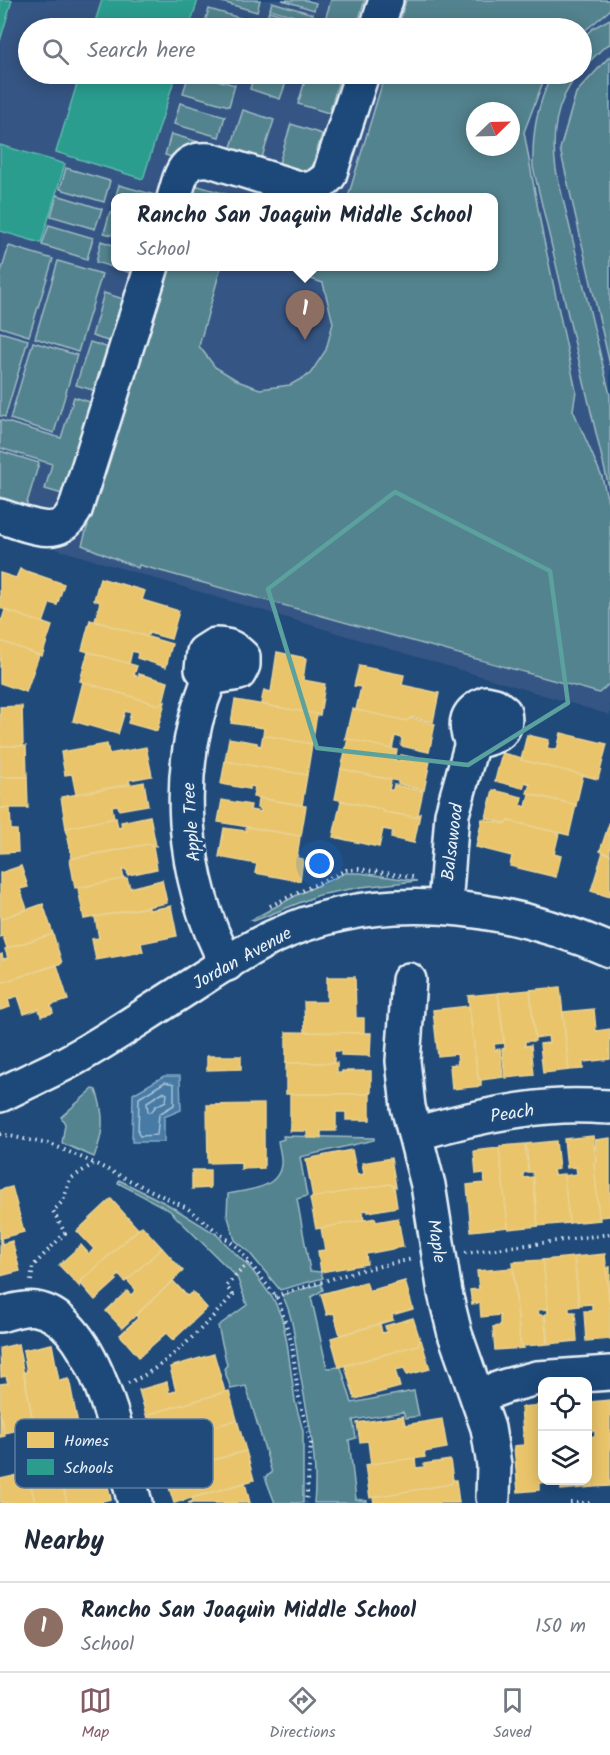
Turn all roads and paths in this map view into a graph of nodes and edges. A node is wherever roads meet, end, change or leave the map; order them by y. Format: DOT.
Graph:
graph roads {
  1 [pos="386,0"];
  2 [pos="380,18"];
  3 [pos="359,84"];
  4 [pos="176,193"];
  5 [pos="151,271"];
  6 [pos="0,516"];
  7 [pos="210,678"];
  8 [pos="472,743"];
  9 [pos="423,878"];
  10 [pos="445,906"];
  11 [pos="262,909"];
  12 [pos="610,950"];
  13 [pos="227,964"];
  14 [pos="409,980"];
  15 [pos="0,1095"];
  16 [pos="610,1107"];
  17 [pos="0,1134"];
  18 [pos="416,1134"];
  19 [pos="94,1163"];
  20 [pos="610,1234"];
  21 [pos="455,1254"];
  22 [pos="415,1259"];
  23 [pos="249,1262"];
  24 [pos="33,1266"];
  25 [pos="275,1296"];
  26 [pos="0,1315"];
  27 [pos="610,1372"];
  28 [pos="104,1390"];
  29 [pos="478,1396"];
  30 [pos="112,1419"];
  31 [pos="131,1488"];
  32 [pos="493,1497"];
  33 [pos="135,1503"];
  34 [pos="306,1503"];
  35 [pos="570,1503"];
  36 [pos="593,1503"];
  1 -- 2 [label="street"];
  3 -- 4 [label="street"];
  5 -- 6 [label="street"];
  7 -- 13 [label="street, Apple Tree"];
  8 -- 10 [label="street, Balsawood"];
  9 -- 11 [label="path"];
  10 -- 12 [label="street, Jordan Avenue"];
  10 -- 13 [label="street, Jordan Avenue"];
  13 -- 15 [label="street, Jordan Avenue"];
  14 -- 18 [label="street, Maple"];
  16 -- 18 [label="street, Peach"];
  17 -- 19 [label="path"];
  18 -- 29 [label="street, Maple"];
  19 -- 23 [label="path"];
  19 -- 24 [label="path"];
  20 -- 21 [label="path"];
  22 -- 25 [label="path"];
  23 -- 25 [label="path"];
  23 -- 28 [label="path"];
  25 -- 34 [label="path"];
  26 -- 28 [label="street"];
  27 -- 29 [label="street"];
  28 -- 30 [label="street"];
  29 -- 32 [label="street, Maple"];
  31 -- 33 [label="street"];
  35 -- 36 [label="path"];
}
